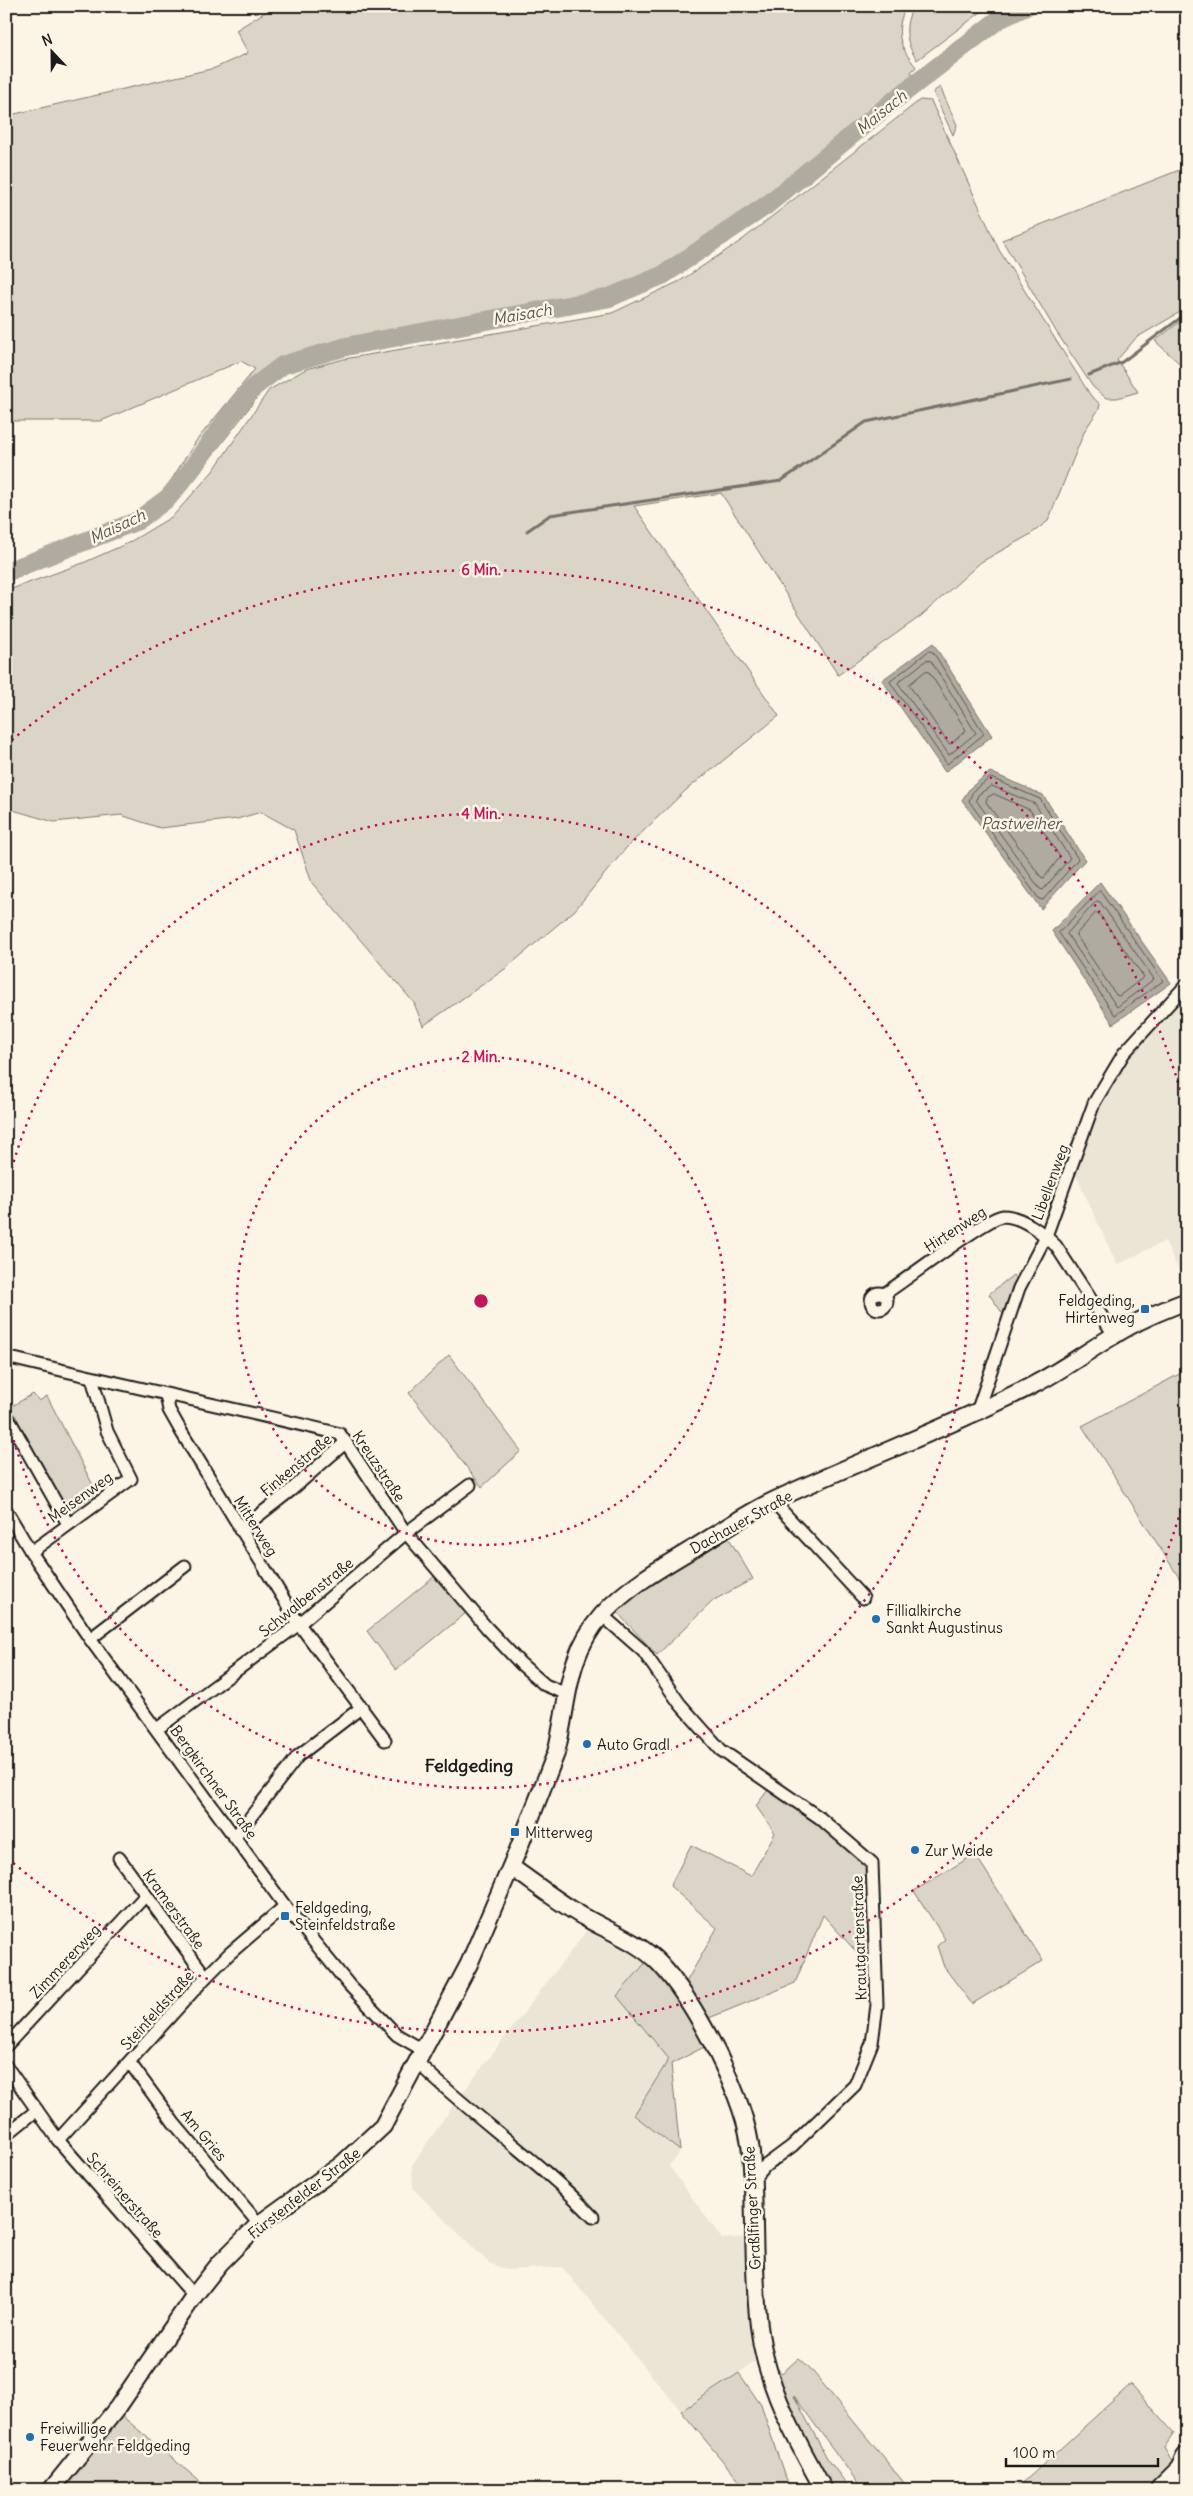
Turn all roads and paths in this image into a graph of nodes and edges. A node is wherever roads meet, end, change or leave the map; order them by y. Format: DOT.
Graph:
graph roads {
  1 [pos="1187,984"];
  2 [pos="1046,1236"];
  3 [pos="884,1294"];
  4 [pos="1187,1301"];
  5 [pos="1114,1335"];
  6 [pos="6,1357"];
  7 [pos="92,1378"];
  8 [pos="166,1395"];
  9 [pos="977,1412"];
  10 [pos="6,1414"];
  11 [pos="346,1442"];
  12 [pos="470,1485"];
  13 [pos="773,1501"];
  14 [pos="6,1510"];
  15 [pos="68,1524"];
  16 [pos="240,1530"];
  17 [pos="406,1533"];
  18 [pos="31,1552"];
  19 [pos="185,1566"];
  20 [pos="863,1598"];
  21 [pos="602,1615"];
  22 [pos="299,1624"];
  23 [pos="90,1639"];
  24 [pos="568,1694"];
  25 [pos="362,1707"];
  26 [pos="157,1729"];
  27 [pos="385,1740"];
  28 [pos="235,1837"];
  29 [pos="119,1858"];
  30 [pos="511,1867"];
  31 [pos="145,1896"];
  32 [pos="285,1906"];
  33 [pos="206,1977"];
  34 [pos="6,2046"];
  35 [pos="420,2056"];
  36 [pos="130,2063"];
  37 [pos="6,2066"];
  38 [pos="37,2110"];
  39 [pos="6,2135"];
  40 [pos="58,2140"];
  41 [pos="751,2183"];
  42 [pos="593,2217"];
  43 [pos="259,2224"];
  44 [pos="194,2296"];
  45 [pos="1187,2458"];
  46 [pos="51,2490"];
  47 [pos="824,2490"];
  48 [pos="1160,2490"];
  1 -- 2 [label="street, Libellenweg"];
  2 -- 3 [label="street, Hirtenweg"];
  2 -- 5 [label="street, Hirtenweg"];
  2 -- 9 [label="street, Libellenweg"];
  4 -- 5 [label="street, Dachauer Straße"];
  5 -- 9 [label="street, Dachauer Straße"];
  6 -- 7 [label="street, Kreuzstraße"];
  7 -- 8 [label="street, Kreuzstraße"];
  7 -- 15 [label="street, Meisenweg"];
  8 -- 11 [label="street, Kreuzstraße"];
  8 -- 16 [label="street, Mitterweg"];
  9 -- 13 [label="street, Dachauer Straße"];
  10 -- 15 [label="street"];
  11 -- 16 [label="street, Finkenstraße"];
  11 -- 17 [label="street, Kreuzstraße"];
  12 -- 17 [label="street, Schwalbenstraße"];
  13 -- 20 [label="street"];
  13 -- 21 [label="street, Dachauer Straße"];
  14 -- 18 [label="street, Bergkirchner Straße"];
  15 -- 18 [label="street, Meisenweg"];
  16 -- 22 [label="street, Mitterweg"];
  17 -- 22 [label="street, Schwalbenstraße"];
  17 -- 24 [label="street, Kreuzstraße"];
  18 -- 23 [label="street, Bergkirchner Straße"];
  19 -- 23 [label="street"];
  21 -- 24 [label="street, Dachauer Straße"];
  21 -- 41 [label="street, Krautgartenstraße"];
  22 -- 25 [label="street, Mitterweg"];
  22 -- 26 [label="street, Schwalbenstraße"];
  23 -- 26 [label="street, Bergkirchner Straße"];
  24 -- 30 [label="street, Dachauer Straße"];
  25 -- 27 [label="street, Mitterweg"];
  25 -- 28 [label="street"];
  26 -- 28 [label="street, Bergkirchner Straße"];
  28 -- 32 [label="street, Bergkirchner Straße"];
  29 -- 31 [label="street, Kramerstraße"];
  30 -- 35 [label="street, Fürstenfelder Straße"];
  30 -- 41 [label="street, Graßlfinger Straße"];
  31 -- 33 [label="street, Kramerstraße"];
  31 -- 34 [label="street, Zimmererweg"];
  32 -- 33 [label="street, Steinfeldstraße"];
  32 -- 35 [label="street, Bergkirchner Straße"];
  33 -- 36 [label="street, Steinfeldstraße"];
  35 -- 42 [label="street, Bergkirchner Straße"];
  35 -- 43 [label="street, Fürstenfelder Straße"];
  36 -- 40 [label="street, Steinfeldstraße"];
  36 -- 43 [label="street, Am Gries"];
  37 -- 38 [label="street, Schreinerstraße"];
  38 -- 39 [label="street"];
  38 -- 40 [label="street, Schreinerstraße"];
  40 -- 44 [label="street, Schreinerstraße"];
  41 -- 47 [label="street, Graßlfinger Straße"];
  43 -- 44 [label="street, Fürstenfelder Straße"];
  44 -- 46 [label="street, Fürstenfelder Straße"];
  45 -- 48 [label="highway"];
}
